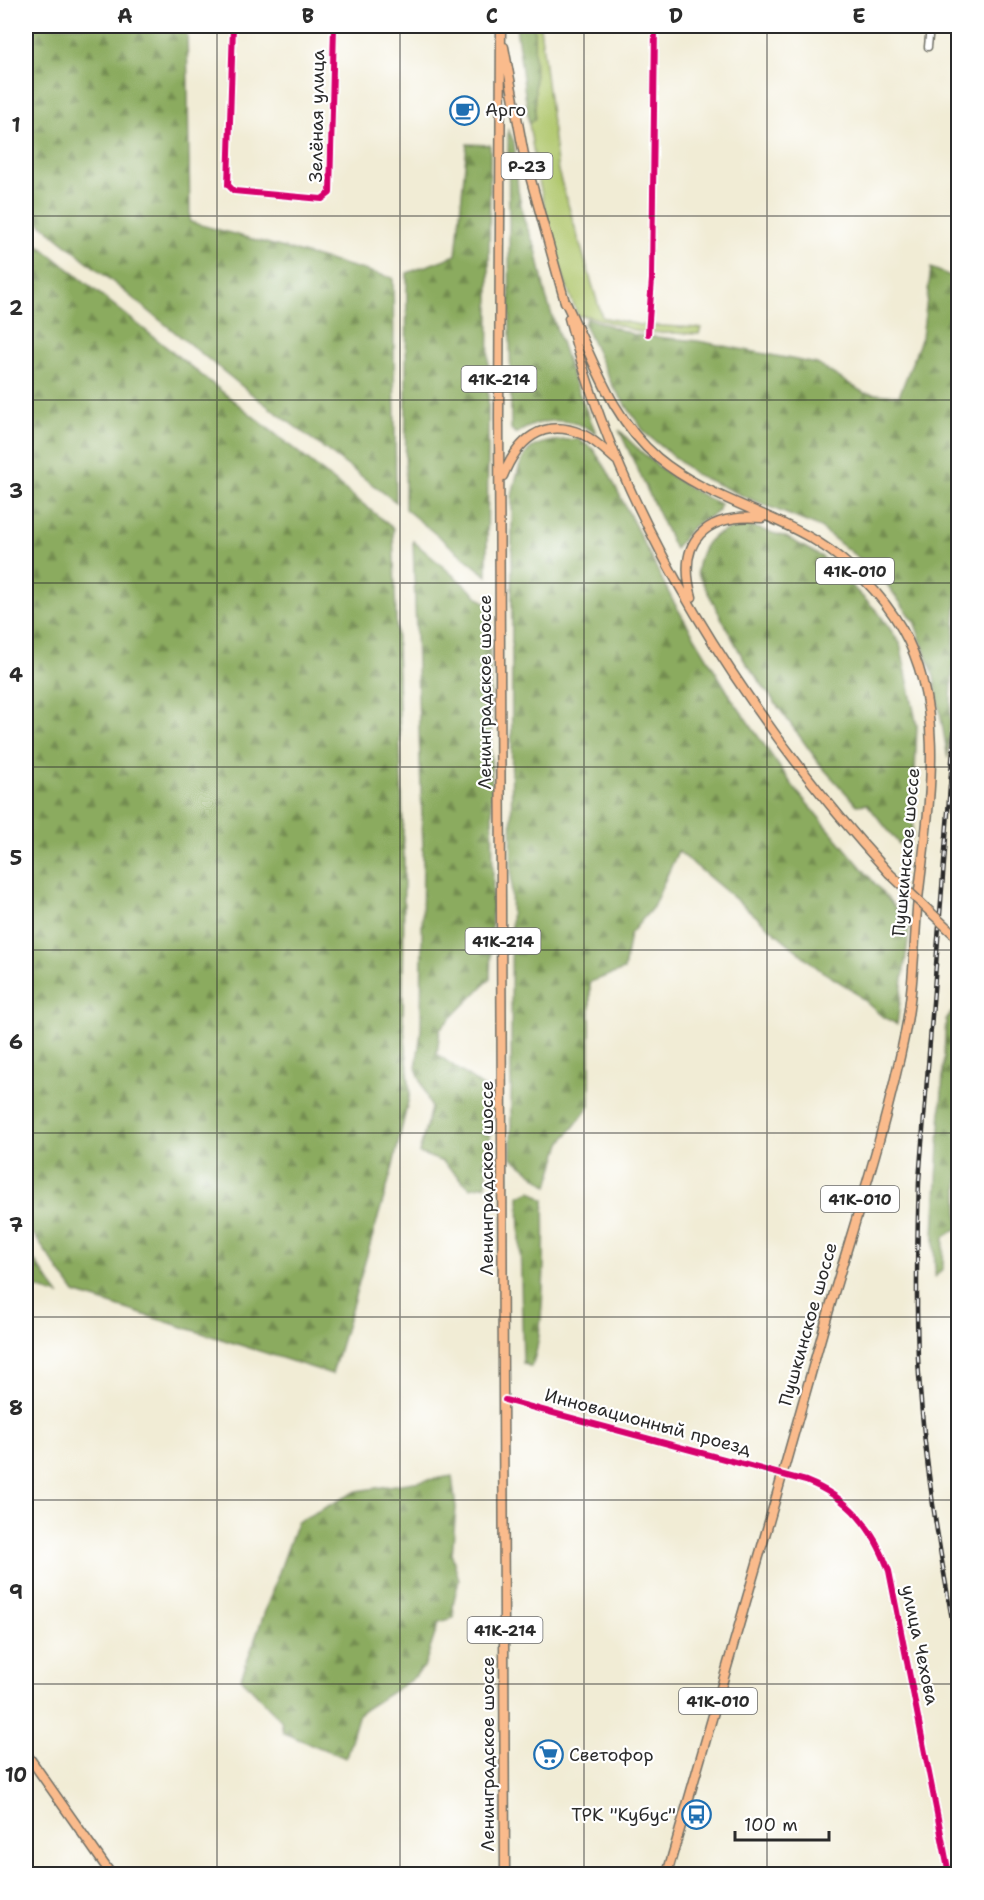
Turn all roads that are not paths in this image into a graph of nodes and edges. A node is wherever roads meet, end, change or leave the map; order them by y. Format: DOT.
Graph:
graph roads {
  1 [pos="232,26"];
  2 [pos="334,26"];
  3 [pos="655,26"];
  4 [pos="930,26"];
  5 [pos="502,28"];
  6 [pos="928,47"];
  7 [pos="564,299"];
  8 [pos="648,334"];
  9 [pos="618,461"];
  10 [pos="501,482"];
  11 [pos="769,519"];
  12 [pos="696,612"];
  13 [pos="958,938"];
  14 [pos="505,1400"];
  15 [pos="783,1474"];
  16 [pos="26,1753"];
  17 [pos="111,1875"];
  18 [pos="505,1875"];
  19 [pos="667,1875"];
  20 [pos="950,1875"];
  1 -- 2 [label="street, Зелёная улица"];
  3 -- 8 [label="street"];
  4 -- 6 [label="street"];
  5 -- 7 [label="main road, Р-23"];
  5 -- 10 [label="main road, 41К-214"];
  7 -- 9 [label="main road, Р-23"];
  7 -- 11 [label="main road, Пушкинское шоссе"];
  9 -- 10 [label="main road, 41К-214"];
  9 -- 12 [label="main road, Р-23"];
  10 -- 14 [label="main road, Ленинградское шоссе / 41К-214"];
  11 -- 12 [label="main road"];
  11 -- 15 [label="main road, Пушкинское шоссе / 41К-010"];
  12 -- 13 [label="main road, Р-23, bridge"];
  14 -- 15 [label="street, Инновационный проезд"];
  14 -- 18 [label="main road, Ленинградское шоссе / 41К-214"];
  15 -- 19 [label="main road, Пушкинское шоссе / 41К-010"];
  15 -- 20 [label="street, улица Чехова"];
  16 -- 17 [label="main road"];
}
